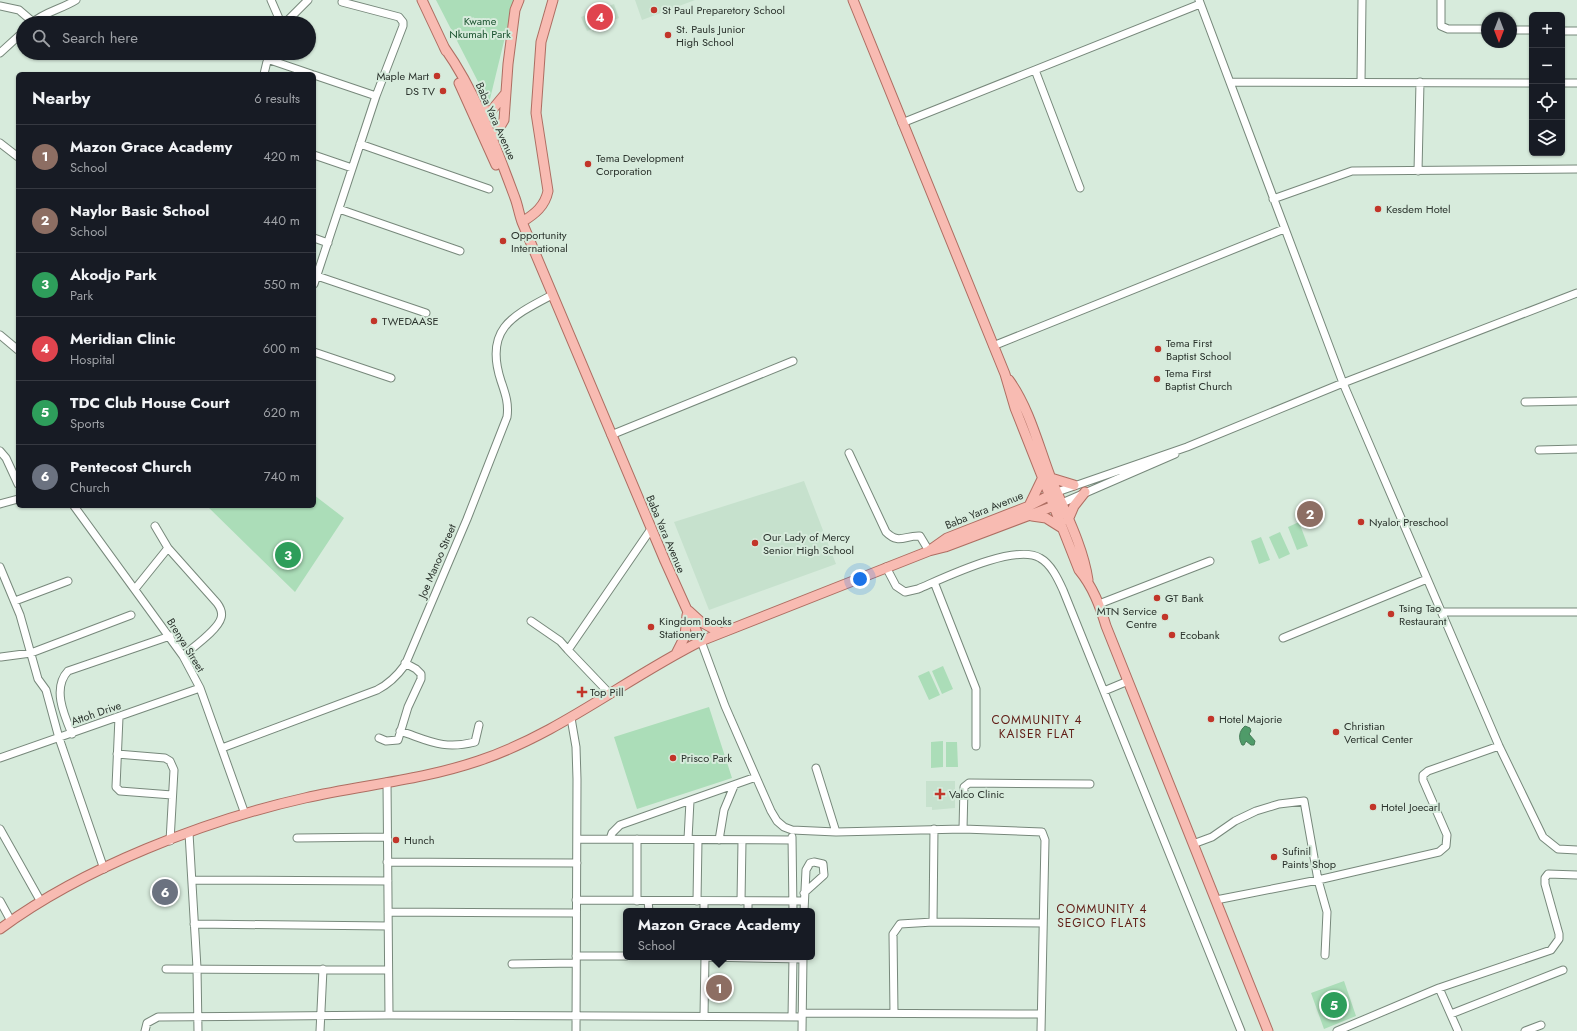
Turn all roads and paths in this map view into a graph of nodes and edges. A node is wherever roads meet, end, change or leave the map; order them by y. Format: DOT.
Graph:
graph roads {
  1 [pos="76,0"];
  2 [pos="271,0"];
  3 [pos="308,0"];
  4 [pos="422,0"];
  5 [pos="519,0"];
  6 [pos="553,0"];
  7 [pos="853,0"];
  8 [pos="1362,0"];
  9 [pos="1441,0"];
  10 [pos="342,2"];
  11 [pos="1200,2"];
  12 [pos="0,6"];
  13 [pos="26,16"];
  14 [pos="42,16"];
  15 [pos="278,16"];
  16 [pos="292,16"];
  17 [pos="1481,29"];
  18 [pos="1517,30"];
  19 [pos="1529,30"];
  20 [pos="1565,31"];
  21 [pos="1577,31"];
  22 [pos="16,38"];
  23 [pos="444,47"];
  24 [pos="0,53"];
  25 [pos="267,60"];
  26 [pos="278,60"];
  27 [pos="1035,70"];
  28 [pos="264,72"];
  29 [pos="306,72"];
  30 [pos="316,76"];
  31 [pos="1230,82"];
  32 [pos="1361,82"];
  33 [pos="1420,82"];
  34 [pos="1529,83"];
  35 [pos="1565,83"];
  36 [pos="1577,83"];
  37 [pos="506,93"];
  38 [pos="376,96"];
  39 [pos="479,110"];
  40 [pos="902,123"];
  41 [pos="490,142"];
  42 [pos="0,143"];
  43 [pos="360,144"];
  44 [pos="16,155"];
  45 [pos="316,156"];
  46 [pos="352,168"];
  47 [pos="1577,169"];
  48 [pos="1418,171"];
  49 [pos="1080,188"];
  50 [pos="489,189"];
  51 [pos="1273,199"];
  52 [pos="339,209"];
  53 [pos="522,222"];
  54 [pos="1284,229"];
  55 [pos="316,239"];
  56 [pos="328,242"];
  57 [pos="460,251"];
  58 [pos="317,276"];
  59 [pos="1577,293"];
  60 [pos="552,295"];
  61 [pos="426,313"];
  62 [pos="0,334"];
  63 [pos="993,346"];
  64 [pos="16,348"];
  65 [pos="316,353"];
  66 [pos="793,361"];
  67 [pos="391,378"];
  68 [pos="1343,382"];
  69 [pos="1577,401"];
  70 [pos="1525,402"];
  71 [pos="612,435"];
  72 [pos="1187,447"];
  73 [pos="1577,449"];
  74 [pos="1539,450"];
  75 [pos="0,451"];
  76 [pos="849,453"];
  77 [pos="1047,478"];
  78 [pos="16,480"];
  79 [pos="1074,485"];
  80 [pos="1085,492"];
  81 [pos="1053,493"];
  82 [pos="16,500"];
  83 [pos="0,504"];
  84 [pos="1058,504"];
  85 [pos="1029,506"];
  86 [pos="75,508"];
  87 [pos="1030,516"];
  88 [pos="1065,524"];
  89 [pos="155,526"];
  90 [pos="651,529"];
  91 [pos="168,548"];
  92 [pos="929,551"];
  93 [pos="1210,561"];
  94 [pos="0,567"];
  95 [pos="886,568"];
  96 [pos="1427,579"];
  97 [pos="68,581"];
  98 [pos="934,582"];
  99 [pos="135,589"];
  100 [pos="15,600"];
  101 [pos="1099,604"];
  102 [pos="685,607"];
  103 [pos="1442,612"];
  104 [pos="1577,612"];
  105 [pos="131,615"];
  106 [pos="531,621"];
  107 [pos="720,633"];
  108 [pos="170,636"];
  109 [pos="1283,638"];
  110 [pos="701,641"];
  111 [pos="568,650"];
  112 [pos="31,653"];
  113 [pos="676,654"];
  114 [pos="183,656"];
  115 [pos="0,657"];
  116 [pos="405,663"];
  117 [pos="1128,681"];
  118 [pos="200,688"];
  119 [pos="1104,691"];
  120 [pos="610,694"];
  121 [pos="119,717"];
  122 [pos="571,718"];
  123 [pos="479,725"];
  124 [pos="400,731"];
  125 [pos="72,734"];
  126 [pos="59,738"];
  127 [pos="379,738"];
  128 [pos="976,746"];
  129 [pos="1499,746"];
  130 [pos="222,748"];
  131 [pos="117,754"];
  132 [pos="0,758"];
  133 [pos="816,768"];
  134 [pos="756,777"];
  135 [pos="387,782"];
  136 [pos="1090,784"];
  137 [pos="734,786"];
  138 [pos="172,795"];
  139 [pos="690,801"];
  140 [pos="245,814"];
  141 [pos="0,829"];
  142 [pos="934,829"];
  143 [pos="963,829"];
  144 [pos="792,830"];
  145 [pos="836,832"];
  146 [pos="189,833"];
  147 [pos="387,837"];
  148 [pos="297,838"];
  149 [pos="577,839"];
  150 [pos="610,839"];
  151 [pos="637,839"];
  152 [pos="688,839"];
  153 [pos="698,840"];
  154 [pos="719,840"];
  155 [pos="742,840"];
  156 [pos="792,840"];
  157 [pos="170,841"];
  158 [pos="1193,844"];
  159 [pos="1577,850"];
  160 [pos="387,862"];
  161 [pos="577,863"];
  162 [pos="104,869"];
  163 [pos="1577,875"];
  164 [pos="192,880"];
  165 [pos="1318,880"];
  166 [pos="388,881"];
  167 [pos="576,900"];
  168 [pos="1216,900"];
  169 [pos="0,901"];
  170 [pos="637,901"];
  171 [pos="648,901"];
  172 [pos="701,901"];
  173 [pos="745,901"];
  174 [pos="793,901"];
  175 [pos="41,902"];
  176 [pos="648,908"];
  177 [pos="703,908"];
  178 [pos="747,908"];
  179 [pos="793,908"];
  180 [pos="804,908"];
  181 [pos="388,912"];
  182 [pos="576,913"];
  183 [pos="11,921"];
  184 [pos="933,922"];
  185 [pos="1043,923"];
  186 [pos="194,924"];
  187 [pos="388,926"];
  188 [pos="0,929"];
  189 [pos="1325,955"];
  190 [pos="623,956"];
  191 [pos="576,960"];
  192 [pos="704,960"];
  193 [pos="793,960"];
  194 [pos="803,960"];
  195 [pos="512,964"];
  196 [pos="197,968"];
  197 [pos="166,969"];
  198 [pos="323,969"];
  199 [pos="388,970"];
  200 [pos="1563,970"];
  201 [pos="1439,988"];
  202 [pos="894,1013"];
  203 [pos="1042,1014"];
  204 [pos="1451,1014"];
  205 [pos="389,1015"];
  206 [pos="802,1015"];
  207 [pos="320,1016"];
  208 [pos="576,1016"];
  209 [pos="704,1016"];
  210 [pos="198,1017"];
  211 [pos="792,1017"];
  212 [pos="1541,1025"];
  213 [pos="145,1031"];
  214 [pos="198,1031"];
  215 [pos="320,1031"];
  216 [pos="576,1031"];
  217 [pos="802,1031"];
  218 [pos="1041,1031"];
  219 [pos="1241,1031"];
  220 [pos="1268,1031"];
  221 [pos="1337,1031"];
  222 [pos="1458,1031"];
  223 [pos="1525,1031"];
  1 -- 14 [label="street"];
  2 -- 15 [label="street"];
  3 -- 16 [label="street"];
  4 -- 23 [label="main road, Baba Yara Avenue"];
  5 -- 37 [label="main road"];
  6 -- 53 [label="main road"];
  7 -- 40 [label="main road"];
  8 -- 32 [label="street"];
  9 -- 17 [label="street"];
  10 -- 38 [label="street"];
  11 -- 27 [label="street"];
  11 -- 31 [label="street"];
  12 -- 13 [label="street"];
  18 -- 19 [label="street"];
  20 -- 21 [label="street"];
  22 -- 24 [label="street"];
  23 -- 39 [label="main road, Baba Yara Avenue"];
  23 -- 41 [label="main road, Baba Yara Avenue"];
  25 -- 28 [label="street"];
  26 -- 29 [label="street"];
  27 -- 40 [label="street"];
  27 -- 49 [label="street"];
  30 -- 38 [label="street"];
  31 -- 32 [label="street"];
  31 -- 51 [label="street"];
  32 -- 33 [label="street"];
  33 -- 34 [label="street"];
  33 -- 48 [label="street"];
  35 -- 36 [label="street"];
  37 -- 39 [label="main road"];
  37 -- 41 [label="main road"];
  38 -- 43 [label="street"];
  39 -- 41 [label="main road, Baba Yara Avenue"];
  40 -- 63 [label="main road"];
  41 -- 53 [label="main road, Baba Yara Avenue"];
  42 -- 44 [label="street"];
  43 -- 46 [label="street"];
  43 -- 50 [label="street"];
  45 -- 46 [label="street"];
  46 -- 52 [label="street"];
  47 -- 48 [label="street"];
  48 -- 51 [label="street"];
  51 -- 54 [label="street"];
  52 -- 56 [label="street"];
  52 -- 57 [label="street"];
  53 -- 60 [label="main road, Baba Yara Avenue"];
  54 -- 63 [label="street"];
  54 -- 68 [label="street"];
  55 -- 56 [label="street"];
  56 -- 58 [label="street"];
  58 -- 61 [label="street"];
  59 -- 68 [label="street"];
  60 -- 71 [label="main road, Baba Yara Avenue"];
  60 -- 116 [label="street, Joe Manoo Street"];
  62 -- 64 [label="street"];
  63 -- 77 [label="main road"];
  65 -- 67 [label="street"];
  66 -- 71 [label="street"];
  68 -- 72 [label="street"];
  68 -- 96 [label="street"];
  69 -- 70 [label="street"];
  71 -- 90 [label="main road, Baba Yara Avenue"];
  72 -- 79 [label="street"];
  72 -- 80 [label="street"];
  73 -- 74 [label="street"];
  75 -- 78 [label="street"];
  76 -- 92 [label="street"];
  77 -- 79 [label="main road"];
  77 -- 81 [label="main road"];
  77 -- 85 [label="main road"];
  79 -- 81 [label="street"];
  80 -- 84 [label="street"];
  80 -- 88 [label="main road"];
  81 -- 84 [label="main road"];
  81 -- 85 [label="main road, Baba Yara Avenue"];
  82 -- 83 [label="street"];
  84 -- 87 [label="main road, Baba Yara Avenue"];
  84 -- 88 [label="main road"];
  85 -- 92 [label="main road, Baba Yara Avenue"];
  86 -- 99 [label="street, Brenya Street"];
  87 -- 88 [label="main road"];
  87 -- 92 [label="main road, Baba Yara Avenue"];
  88 -- 101 [label="main road"];
  89 -- 91 [label="street"];
  90 -- 102 [label="main road, Baba Yara Avenue"];
  90 -- 111 [label="street"];
  91 -- 99 [label="street"];
  91 -- 114 [label="street"];
  92 -- 95 [label="main road, Baba Yara Avenue"];
  93 -- 101 [label="street"];
  94 -- 100 [label="street"];
  95 -- 98 [label="street"];
  95 -- 107 [label="main road, Baba Yara Avenue"];
  96 -- 103 [label="street"];
  96 -- 109 [label="street"];
  97 -- 100 [label="street"];
  98 -- 119 [label="street"];
  98 -- 128 [label="street"];
  99 -- 108 [label="street, Brenya Street"];
  100 -- 112 [label="street"];
  101 -- 117 [label="main road"];
  102 -- 107 [label="main road"];
  102 -- 110 [label="main road, Baba Yara Avenue"];
  102 -- 113 [label="main road"];
  103 -- 104 [label="street"];
  103 -- 129 [label="street"];
  105 -- 112 [label="street"];
  106 -- 111 [label="street"];
  107 -- 110 [label="main road, Baba Yara Avenue"];
  108 -- 114 [label="street, Brenya Street"];
  108 -- 125 [label="street"];
  110 -- 113 [label="main road"];
  110 -- 134 [label="street"];
  111 -- 120 [label="street"];
  112 -- 115 [label="street"];
  112 -- 126 [label="street"];
  113 -- 120 [label="main road"];
  114 -- 118 [label="street, Brenya Street"];
  116 -- 124 [label="street"];
  116 -- 130 [label="street, Joe Manoo Street"];
  117 -- 119 [label="street"];
  117 -- 158 [label="main road"];
  118 -- 121 [label="street, Attoh Drive"];
  118 -- 130 [label="street, Brenya Street"];
  119 -- 219 [label="street"];
  120 -- 122 [label="main road"];
  121 -- 125 [label="street, Attoh Drive"];
  121 -- 131 [label="street"];
  122 -- 135 [label="main road"];
  122 -- 149 [label="street"];
  123 -- 124 [label="street"];
  124 -- 127 [label="street"];
  125 -- 126 [label="street, Attoh Drive"];
  126 -- 132 [label="street, Attoh Drive"];
  126 -- 162 [label="street"];
  129 -- 159 [label="street"];
  129 -- 165 [label="street"];
  130 -- 140 [label="street, Brenya Street"];
  131 -- 138 [label="street"];
  131 -- 138 [label="street"];
  133 -- 145 [label="street"];
  134 -- 137 [label="street"];
  134 -- 144 [label="street"];
  135 -- 140 [label="main road"];
  135 -- 147 [label="street"];
  136 -- 143 [label="street"];
  137 -- 139 [label="street"];
  137 -- 154 [label="street"];
  138 -- 157 [label="street"];
  139 -- 150 [label="street"];
  139 -- 152 [label="street"];
  140 -- 146 [label="main road"];
  141 -- 175 [label="street"];
  142 -- 143 [label="street"];
  142 -- 145 [label="street"];
  142 -- 184 [label="street"];
  143 -- 185 [label="street"];
  144 -- 145 [label="street"];
  144 -- 156 [label="street"];
  146 -- 157 [label="main road"];
  146 -- 164 [label="street"];
  147 -- 148 [label="street"];
  147 -- 160 [label="street"];
  149 -- 150 [label="street"];
  149 -- 161 [label="street"];
  150 -- 151 [label="street"];
  151 -- 152 [label="street"];
  151 -- 170 [label="street"];
  152 -- 153 [label="street"];
  153 -- 154 [label="street"];
  153 -- 172 [label="street"];
  154 -- 155 [label="street"];
  155 -- 156 [label="street"];
  155 -- 173 [label="street"];
  156 -- 174 [label="street"];
  157 -- 162 [label="main road"];
  158 -- 165 [label="street"];
  158 -- 168 [label="main road"];
  160 -- 161 [label="street"];
  160 -- 166 [label="street"];
  161 -- 167 [label="street"];
  162 -- 175 [label="main road"];
  163 -- 201 [label="street"];
  164 -- 166 [label="street"];
  164 -- 186 [label="street"];
  165 -- 168 [label="street"];
  165 -- 189 [label="street"];
  166 -- 181 [label="street"];
  167 -- 170 [label="street"];
  167 -- 182 [label="street"];
  168 -- 220 [label="main road"];
  169 -- 183 [label="street"];
  170 -- 171 [label="street"];
  171 -- 172 [label="street"];
  171 -- 176 [label="street"];
  172 -- 173 [label="street"];
  172 -- 177 [label="street"];
  173 -- 174 [label="street"];
  173 -- 178 [label="street"];
  174 -- 179 [label="street"];
  174 -- 180 [label="street"];
  175 -- 183 [label="main road"];
  181 -- 182 [label="street"];
  181 -- 187 [label="street"];
  182 -- 191 [label="street"];
  183 -- 188 [label="main road"];
  184 -- 185 [label="street"];
  184 -- 202 [label="street"];
  185 -- 203 [label="street"];
  186 -- 187 [label="street"];
  186 -- 196 [label="street"];
  187 -- 199 [label="street"];
  190 -- 191 [label="street"];
  191 -- 195 [label="street"];
  191 -- 208 [label="street"];
  192 -- 209 [label="street"];
  193 -- 211 [label="street"];
  194 -- 206 [label="street"];
  196 -- 197 [label="street"];
  196 -- 198 [label="street"];
  196 -- 210 [label="street"];
  198 -- 199 [label="street"];
  198 -- 207 [label="street"];
  199 -- 205 [label="street"];
  200 -- 204 [label="street"];
  201 -- 204 [label="street"];
  201 -- 221 [label="street"];
  202 -- 203 [label="street"];
  202 -- 206 [label="street"];
  203 -- 218 [label="street"];
  204 -- 222 [label="street"];
  205 -- 207 [label="street"];
  205 -- 208 [label="street"];
  206 -- 211 [label="street"];
  206 -- 217 [label="street"];
  207 -- 210 [label="street"];
  207 -- 215 [label="street"];
  208 -- 209 [label="street"];
  208 -- 216 [label="street"];
  209 -- 211 [label="street"];
  210 -- 213 [label="street"];
  210 -- 214 [label="street"];
  212 -- 223 [label="street"];
}
